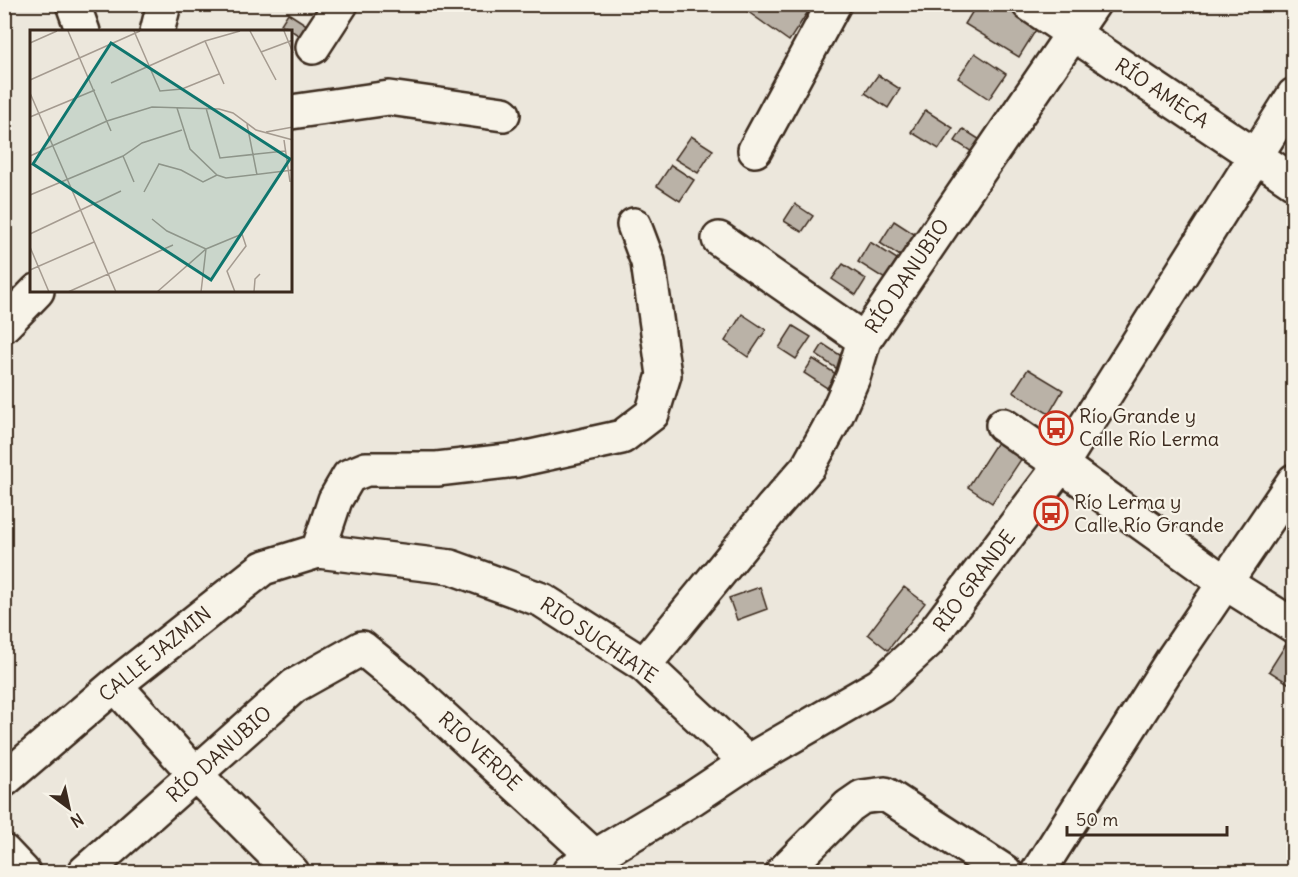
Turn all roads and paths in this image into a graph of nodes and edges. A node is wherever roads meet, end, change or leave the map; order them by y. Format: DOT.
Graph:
graph roads {
  1 [pos="73,4"];
  2 [pos="164,4"];
  3 [pos="340,4"];
  4 [pos="834,4"];
  5 [pos="1029,4"];
  6 [pos="1093,4"];
  7 [pos="83,30"];
  8 [pos="158,30"];
  9 [pos="1074,34"];
  10 [pos="313,47"];
  11 [pos="1293,95"];
  12 [pos="292,112"];
  13 [pos="503,114"];
  14 [pos="755,150"];
  15 [pos="1255,155"];
  16 [pos="1293,182"];
  17 [pos="634,225"];
  18 [pos="719,239"];
  19 [pos="36,292"];
  20 [pos="4,325"];
  21 [pos="864,340"];
  22 [pos="1003,425"];
  23 [pos="1061,465"];
  24 [pos="1293,481"];
  25 [pos="318,552"];
  26 [pos="1224,582"];
  27 [pos="1293,626"];
  28 [pos="362,648"];
  29 [pos="644,665"];
  30 [pos="115,685"];
  31 [pos="747,762"];
  32 [pos="196,775"];
  33 [pos="4,780"];
  34 [pos="4,852"];
  35 [pos="582,865"];
  36 [pos="23,873"];
  37 [pos="85,873"];
  38 [pos="292,873"];
  39 [pos="783,873"];
  40 [pos="1005,873"];
  41 [pos="1038,873"];
  1 -- 7 [label="street"];
  2 -- 8 [label="street"];
  3 -- 10 [label="street"];
  4 -- 14 [label="street"];
  5 -- 9 [label="street, RÍO AMECA"];
  6 -- 9 [label="street, RÍO DANUBIO"];
  9 -- 15 [label="street, RÍO AMECA"];
  9 -- 21 [label="street, RÍO DANUBIO"];
  11 -- 15 [label="street, RÍO GRANDE"];
  12 -- 13 [label="street"];
  15 -- 16 [label="street, RÍO AMECA"];
  15 -- 23 [label="street, RÍO GRANDE"];
  17 -- 25 [label="street"];
  18 -- 21 [label="street"];
  19 -- 20 [label="street"];
  21 -- 29 [label="street, RÍO DANUBIO"];
  22 -- 23 [label="street"];
  23 -- 26 [label="street"];
  23 -- 31 [label="street, RÍO GRANDE"];
  24 -- 26 [label="street"];
  25 -- 29 [label="street, RIO SUCHIATE"];
  25 -- 30 [label="street, CALLE JAZMIN"];
  26 -- 27 [label="street"];
  26 -- 41 [label="street"];
  28 -- 32 [label="street, RÍO DANUBIO"];
  28 -- 35 [label="street, RIO VERDE"];
  29 -- 31 [label="street, RIO SUCHIATE"];
  30 -- 32 [label="street"];
  30 -- 33 [label="street, CALLE JAZMIN"];
  31 -- 35 [label="street, RÍO GRANDE"];
  32 -- 37 [label="street, RÍO DANUBIO"];
  32 -- 38 [label="street"];
  34 -- 36 [label="street"];
  39 -- 40 [label="street"];
}
